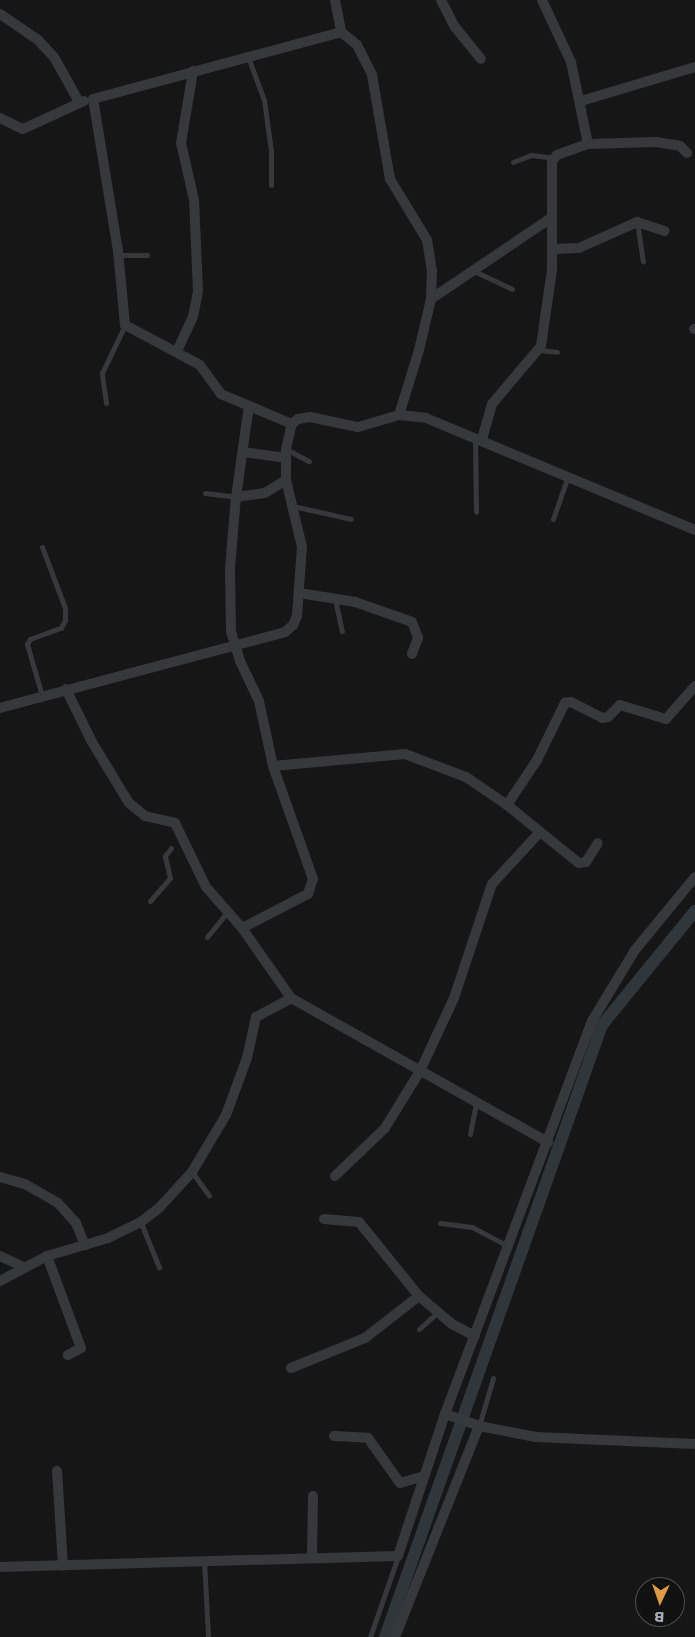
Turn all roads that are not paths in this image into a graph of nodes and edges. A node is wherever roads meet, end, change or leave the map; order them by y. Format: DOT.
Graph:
graph roads {
  1 [pos="335,0"];
  2 [pos="441,0"];
  3 [pos="542,0"];
  4 [pos="0,14"];
  5 [pos="341,32"];
  6 [pos="248,56"];
  7 [pos="481,59"];
  8 [pos="695,67"];
  9 [pos="193,71"];
  10 [pos="93,99"];
  11 [pos="581,101"];
  12 [pos="79,102"];
  13 [pos="0,118"];
  14 [pos="588,144"];
  15 [pos="687,153"];
  16 [pos="554,158"];
  17 [pos="513,162"];
  18 [pos="270,186"];
  19 [pos="551,218"];
  20 [pos="637,222"];
  21 [pos="664,231"];
  22 [pos="553,249"];
  23 [pos="146,255"];
  24 [pos="118,256"];
  25 [pos="642,262"];
  26 [pos="474,270"];
  27 [pos="512,289"];
  28 [pos="431,299"];
  29 [pos="125,325"];
  30 [pos="539,350"];
  31 [pos="177,352"];
  32 [pos="557,352"];
  33 [pos="106,403"];
  34 [pos="249,406"];
  35 [pos="399,415"];
  36 [pos="292,424"];
  37 [pos="479,438"];
  38 [pos="243,452"];
  39 [pos="286,453"];
  40 [pos="309,461"];
  41 [pos="568,476"];
  42 [pos="286,480"];
  43 [pos="205,493"];
  44 [pos="236,497"];
  45 [pos="293,506"];
  46 [pos="476,512"];
  47 [pos="351,519"];
  48 [pos="553,519"];
  49 [pos="695,530"];
  50 [pos="42,547"];
  51 [pos="299,593"];
  52 [pos="335,600"];
  53 [pos="342,631"];
  54 [pos="233,645"];
  55 [pos="412,654"];
  56 [pos="695,686"];
  57 [pos="66,689"];
  58 [pos="42,696"];
  59 [pos="0,708"];
  60 [pos="273,766"];
  61 [pos="507,805"];
  62 [pos="540,832"];
  63 [pos="598,843"];
  64 [pos="171,848"];
  65 [pos="695,877"];
  66 [pos="150,901"];
  67 [pos="228,911"];
  68 [pos="242,928"];
  69 [pos="207,937"];
  70 [pos="291,998"];
  71 [pos="420,1071"];
  72 [pos="476,1102"];
  73 [pos="470,1134"];
  74 [pos="548,1142"];
  75 [pos="192,1172"];
  76 [pos="335,1176"];
  77 [pos="0,1177"];
  78 [pos="209,1194"];
  79 [pos="324,1219"];
  80 [pos="141,1222"];
  81 [pos="440,1223"];
  82 [pos="85,1245"];
  83 [pos="508,1246"];
  84 [pos="0,1256"];
  85 [pos="47,1256"];
  86 [pos="24,1267"];
  87 [pos="159,1267"];
  88 [pos="0,1281"];
  89 [pos="419,1296"];
  90 [pos="437,1313"];
  91 [pos="419,1329"];
  92 [pos="474,1336"];
  93 [pos="68,1355"];
  94 [pos="291,1368"];
  95 [pos="493,1378"];
  96 [pos="448,1416"];
  97 [pos="474,1425"];
  98 [pos="334,1436"];
  99 [pos="695,1444"];
  100 [pos="58,1471"];
  101 [pos="424,1476"];
  102 [pos="314,1496"];
  103 [pos="398,1556"];
  104 [pos="312,1558"];
  105 [pos="204,1560"];
  106 [pos="63,1566"];
  107 [pos="0,1567"];
  108 [pos="208,1637"];
  109 [pos="370,1637"];
  110 [pos="395,1637"];
  1 -- 5 [label="street"];
  2 -- 7 [label="street"];
  3 -- 11 [label="street"];
  4 -- 12 [label="street"];
  5 -- 6 [label="street"];
  5 -- 28 [label="street"];
  6 -- 9 [label="street"];
  6 -- 18 [label="lane"];
  8 -- 11 [label="street"];
  9 -- 10 [label="street"];
  9 -- 31 [label="street"];
  10 -- 12 [label="street"];
  10 -- 24 [label="street"];
  11 -- 14 [label="street"];
  12 -- 13 [label="street"];
  14 -- 15 [label="street"];
  14 -- 16 [label="street"];
  16 -- 17 [label="lane"];
  16 -- 19 [label="street"];
  19 -- 22 [label="street"];
  19 -- 26 [label="street"];
  20 -- 21 [label="street"];
  20 -- 22 [label="street"];
  20 -- 25 [label="lane"];
  22 -- 30 [label="street"];
  23 -- 24 [label="lane"];
  24 -- 29 [label="street"];
  26 -- 27 [label="lane"];
  26 -- 28 [label="street"];
  28 -- 35 [label="street"];
  29 -- 31 [label="street"];
  29 -- 33 [label="lane"];
  30 -- 32 [label="lane"];
  30 -- 37 [label="street"];
  31 -- 34 [label="street"];
  34 -- 36 [label="street"];
  34 -- 38 [label="street"];
  35 -- 36 [label="street"];
  35 -- 37 [label="street"];
  36 -- 39 [label="street"];
  37 -- 41 [label="street"];
  37 -- 46 [label="lane"];
  38 -- 39 [label="street"];
  38 -- 44 [label="street"];
  39 -- 40 [label="lane"];
  39 -- 42 [label="street"];
  41 -- 48 [label="lane"];
  41 -- 49 [label="street"];
  42 -- 44 [label="street"];
  42 -- 45 [label="street"];
  43 -- 44 [label="lane"];
  44 -- 54 [label="street"];
  45 -- 47 [label="lane"];
  45 -- 51 [label="street"];
  50 -- 58 [label="lane"];
  51 -- 52 [label="street"];
  51 -- 54 [label="street"];
  52 -- 53 [label="lane"];
  52 -- 55 [label="street"];
  54 -- 57 [label="street"];
  54 -- 60 [label="street"];
  56 -- 61 [label="street"];
  57 -- 58 [label="street"];
  57 -- 67 [label="street"];
  58 -- 59 [label="street"];
  60 -- 61 [label="street"];
  60 -- 68 [label="street"];
  61 -- 62 [label="street"];
  62 -- 63 [label="street"];
  62 -- 71 [label="street"];
  64 -- 66 [label="lane"];
  65 -- 74 [label="street"];
  67 -- 68 [label="street"];
  67 -- 69 [label="lane"];
  68 -- 70 [label="street"];
  70 -- 71 [label="street"];
  70 -- 75 [label="street"];
  71 -- 72 [label="street"];
  71 -- 76 [label="street"];
  72 -- 73 [label="lane"];
  72 -- 74 [label="street"];
  74 -- 83 [label="street"];
  75 -- 78 [label="lane"];
  75 -- 80 [label="street"];
  77 -- 82 [label="street"];
  79 -- 89 [label="street"];
  80 -- 82 [label="street"];
  80 -- 87 [label="lane"];
  81 -- 83 [label="lane"];
  82 -- 85 [label="street"];
  83 -- 92 [label="street"];
  84 -- 86 [label="street"];
  85 -- 86 [label="street"];
  85 -- 93 [label="street"];
  86 -- 88 [label="street"];
  89 -- 90 [label="street"];
  89 -- 94 [label="street"];
  90 -- 91 [label="lane"];
  90 -- 92 [label="street"];
  92 -- 96 [label="street"];
  95 -- 97 [label="lane"];
  96 -- 97 [label="street"];
  96 -- 101 [label="street"];
  97 -- 99 [label="street"];
  97 -- 110 [label="street"];
  98 -- 101 [label="street"];
  100 -- 106 [label="street"];
  101 -- 103 [label="street"];
  102 -- 104 [label="street"];
  103 -- 104 [label="street"];
  103 -- 109 [label="lane"];
  104 -- 105 [label="street"];
  105 -- 106 [label="street"];
  105 -- 108 [label="lane"];
  106 -- 107 [label="street"];
}
